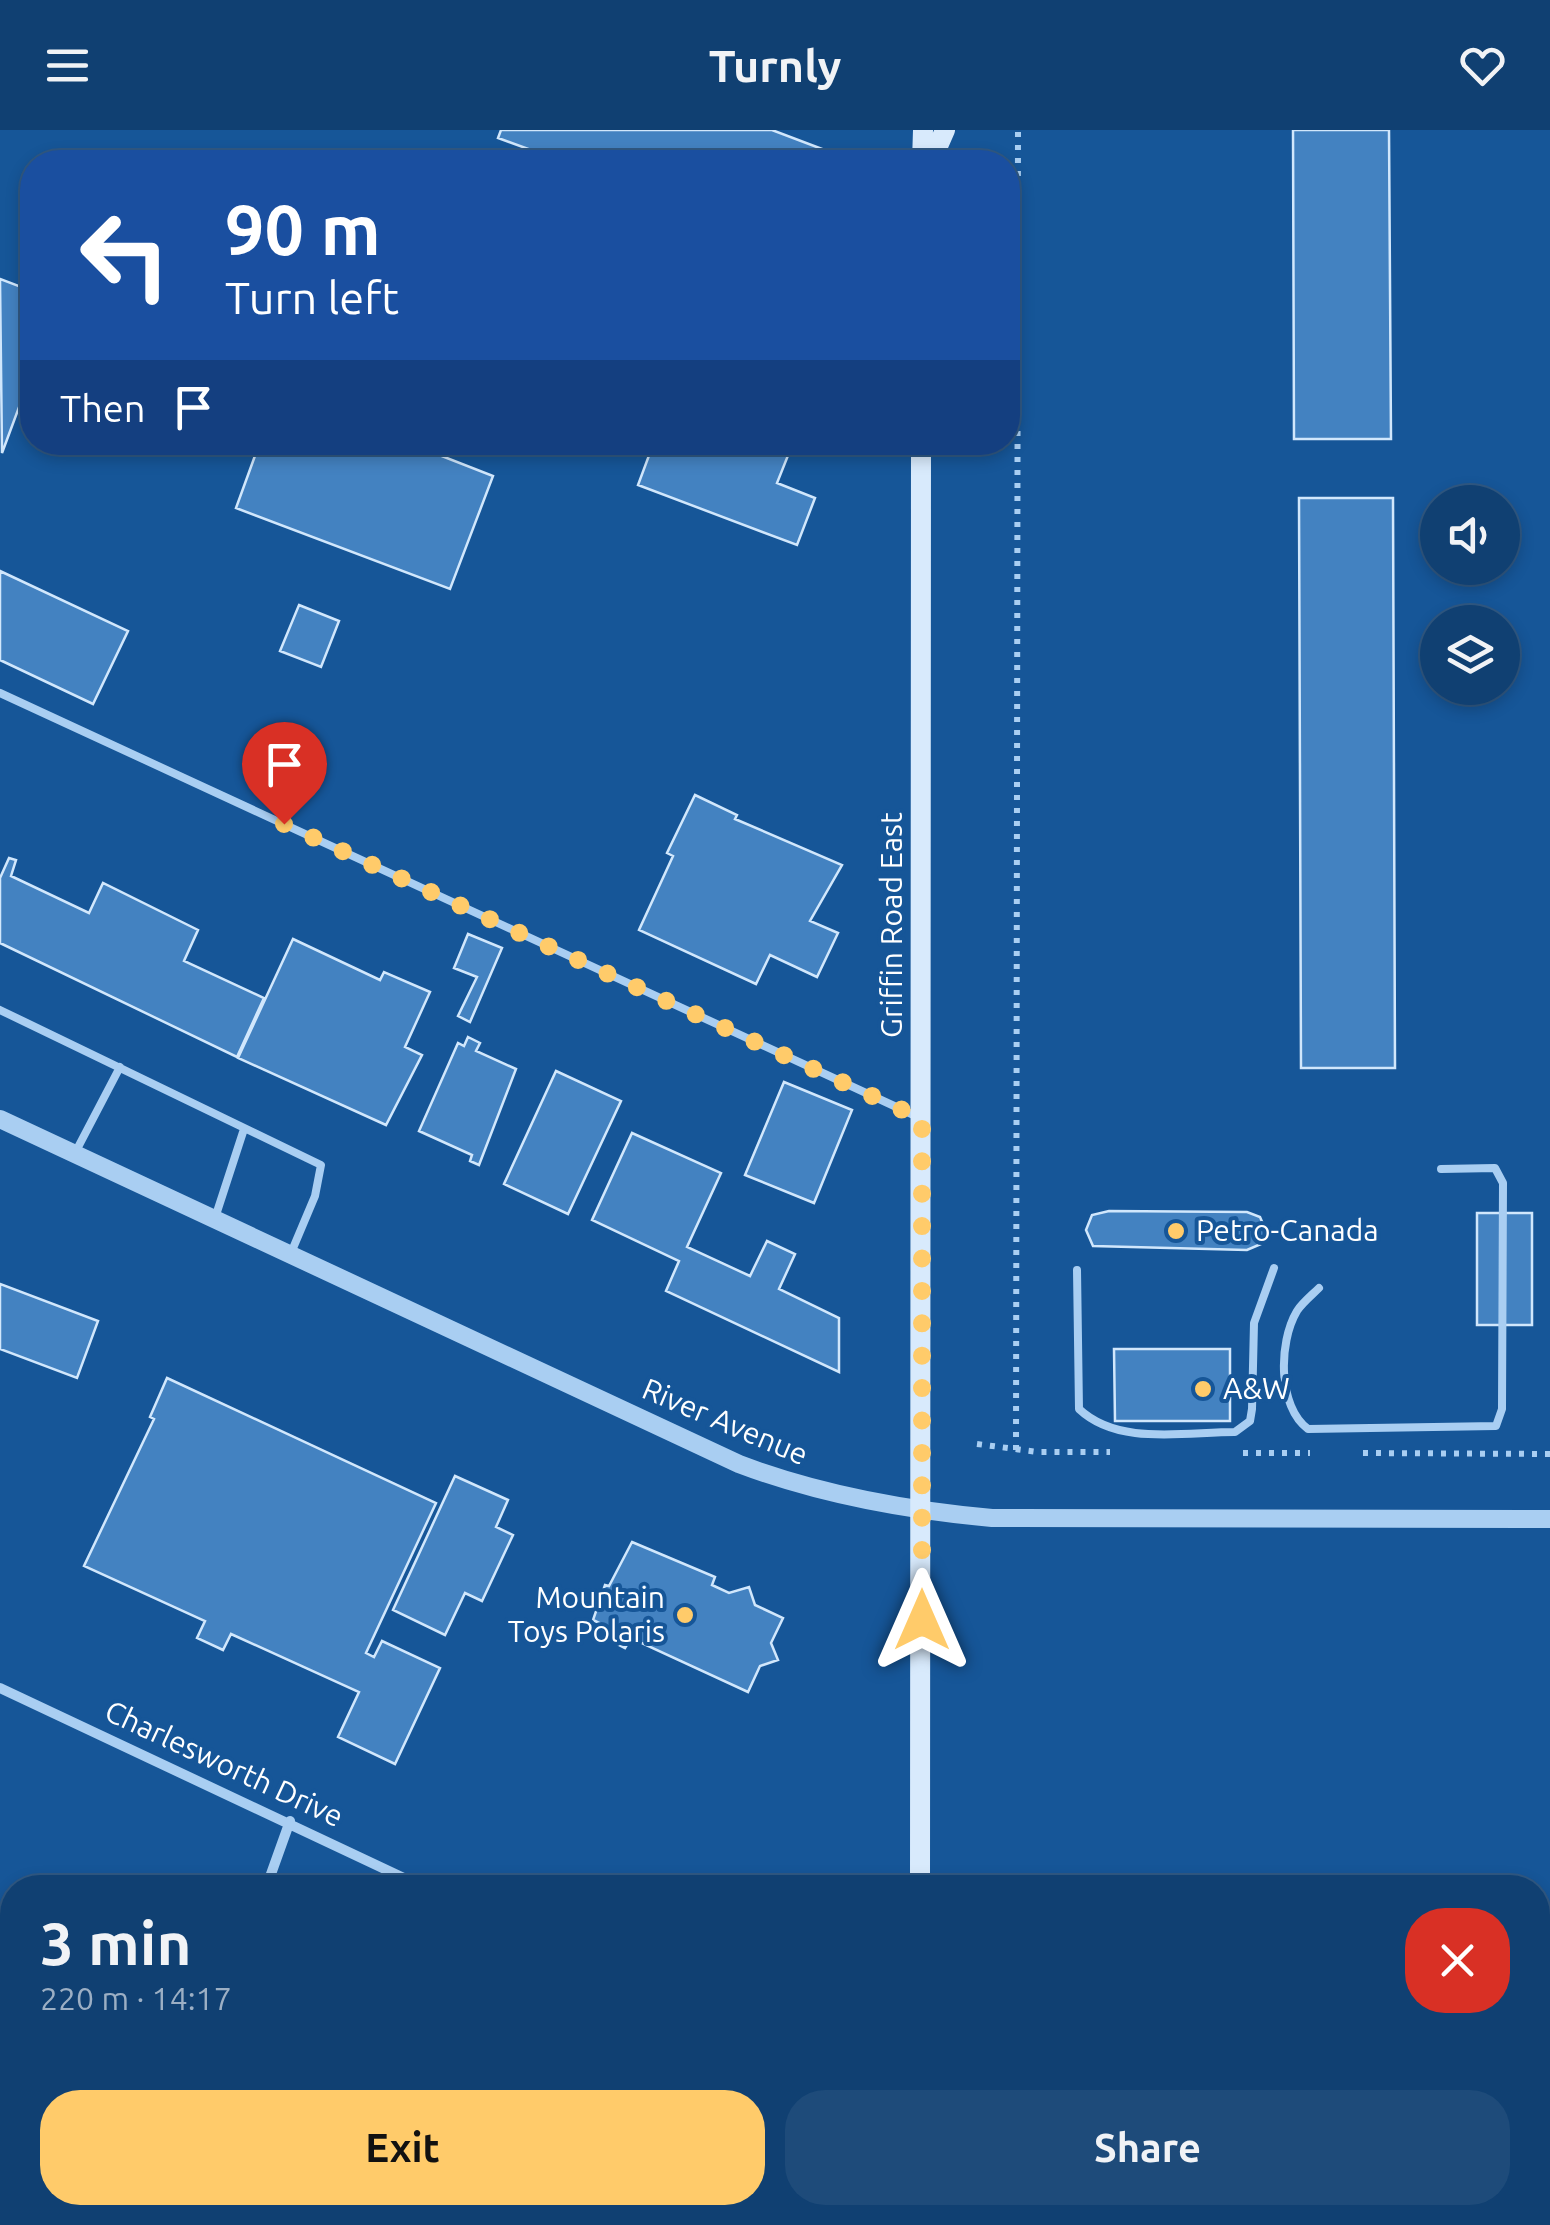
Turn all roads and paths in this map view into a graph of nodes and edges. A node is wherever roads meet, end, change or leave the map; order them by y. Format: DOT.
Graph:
graph roads {
  1 [pos="921,455"];
  2 [pos="1018,455"];
  3 [pos="0,694"];
  4 [pos="0,1010"];
  5 [pos="120,1067"];
  6 [pos="0,1118"];
  7 [pos="922,1119"];
  8 [pos="244,1129"];
  9 [pos="75,1153"];
  10 [pos="1441,1169"];
  11 [pos="215,1218"];
  12 [pos="291,1253"];
  13 [pos="1274,1268"];
  14 [pos="1077,1270"];
  15 [pos="1319,1288"];
  16 [pos="977,1444"];
  17 [pos="1016,1450"];
  18 [pos="1116,1452"];
  19 [pos="1235,1453"];
  20 [pos="1314,1453"];
  21 [pos="1353,1453"];
  22 [pos="1550,1454"];
  23 [pos="922,1512"];
  24 [pos="1550,1519"];
  25 [pos="0,1688"];
  26 [pos="290,1821"];
  27 [pos="271,1875"];
  28 [pos="399,1875"];
  29 [pos="920,1875"];
  1 -- 7 [label="main road, Griffin Road East"];
  2 -- 17 [label="path"];
  3 -- 7 [label="lane"];
  4 -- 5 [label="lane"];
  5 -- 8 [label="lane"];
  5 -- 9 [label="lane"];
  6 -- 9 [label="street, River Avenue"];
  7 -- 23 [label="main road, Griffin Road East"];
  8 -- 11 [label="lane"];
  8 -- 12 [label="lane"];
  9 -- 11 [label="street, River Avenue"];
  10 -- 15 [label="lane"];
  11 -- 12 [label="street, River Avenue"];
  12 -- 23 [label="street, River Avenue"];
  13 -- 14 [label="lane"];
  16 -- 17 [label="path"];
  17 -- 18 [label="path"];
  19 -- 20 [label="path"];
  21 -- 22 [label="path"];
  23 -- 24 [label="street, River Avenue"];
  23 -- 29 [label="main road, Griffin Road East"];
  25 -- 26 [label="street, Charlesworth Drive"];
  26 -- 27 [label="street"];
  26 -- 28 [label="street, Charlesworth Drive"];
}
